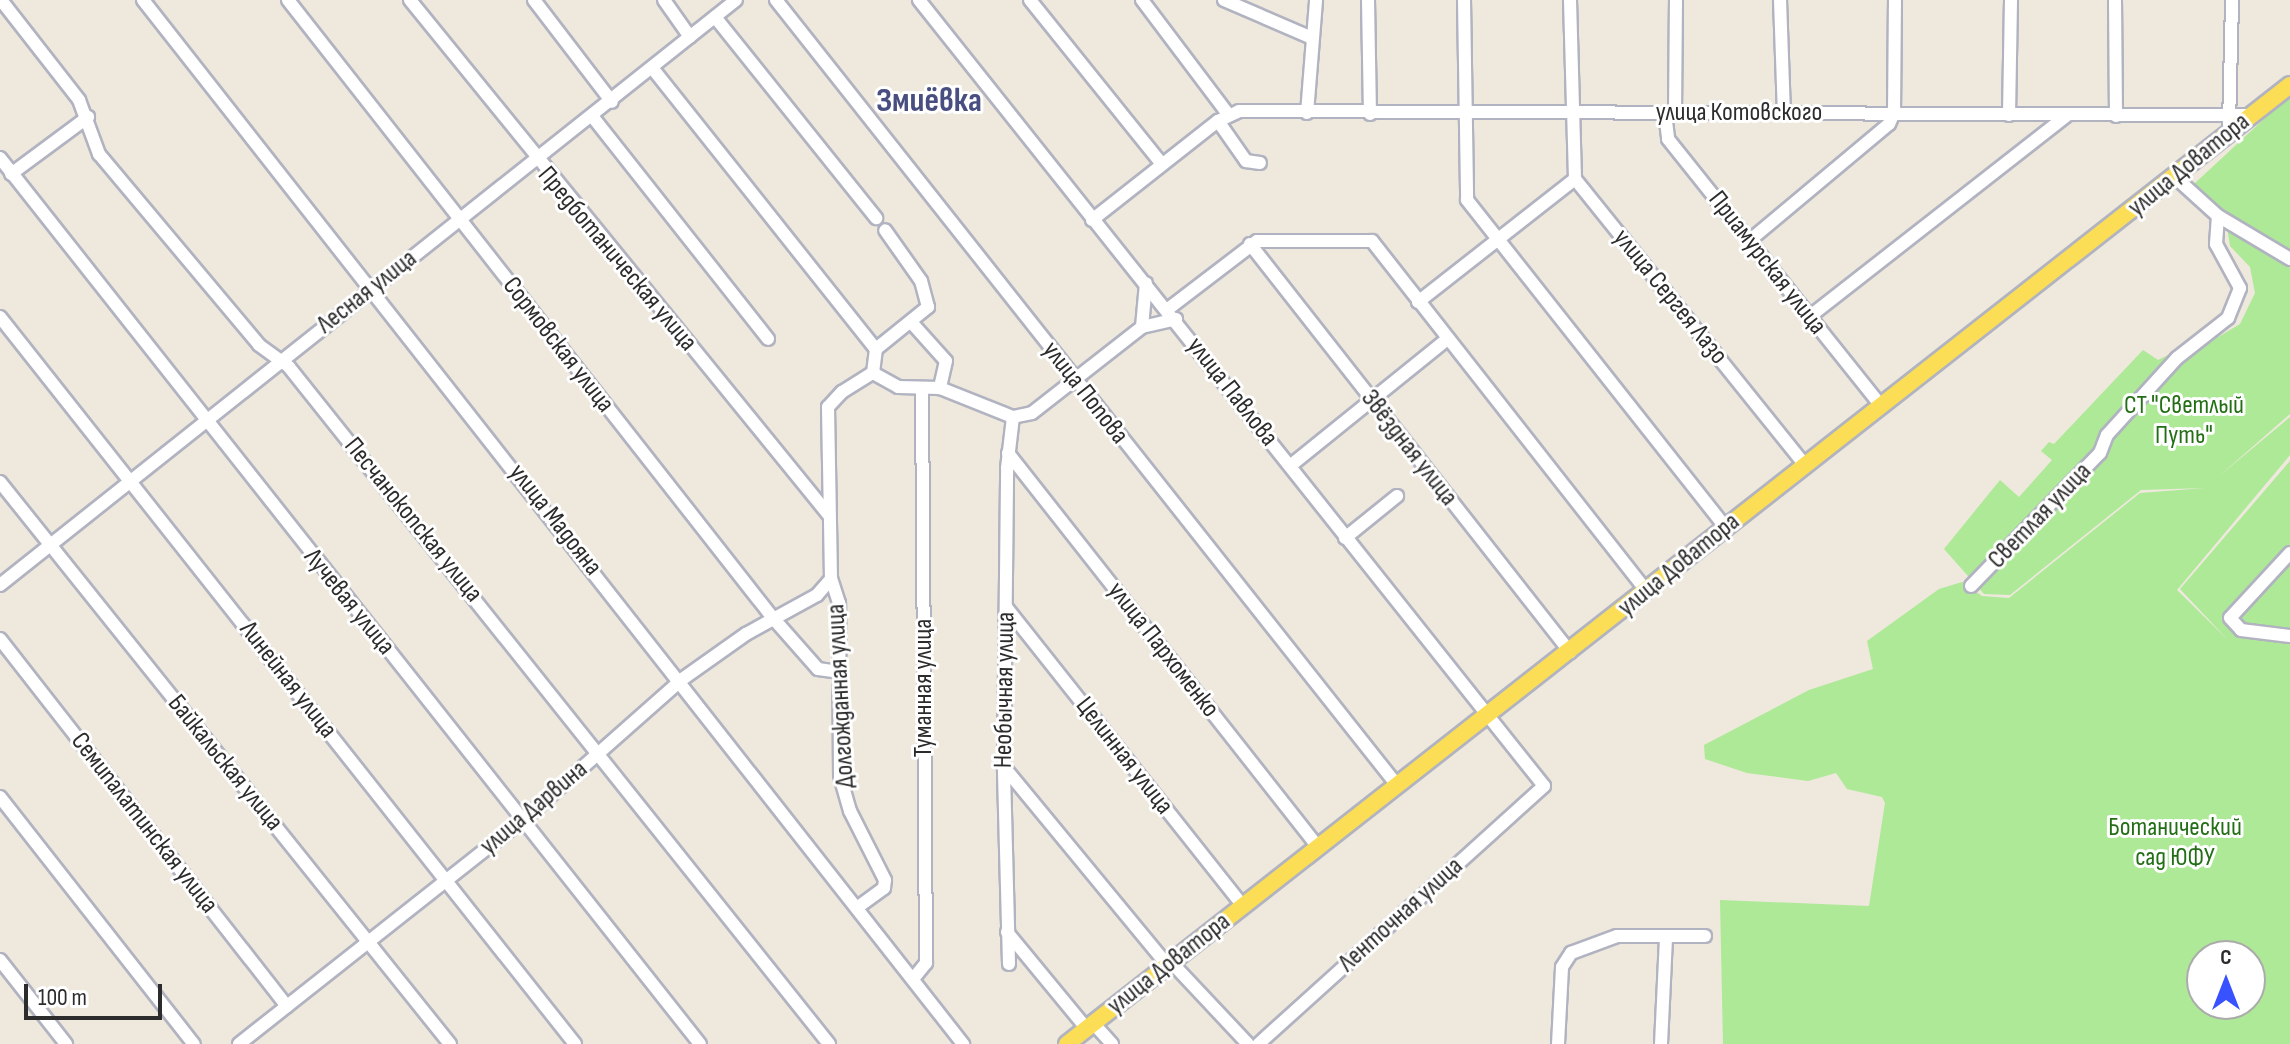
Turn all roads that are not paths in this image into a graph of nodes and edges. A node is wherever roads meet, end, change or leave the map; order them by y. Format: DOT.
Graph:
graph roads {
  1 [pos="1,0"];
  2 [pos="143,0"];
  3 [pos="288,0"];
  4 [pos="410,0"];
  5 [pos="534,0"];
  6 [pos="664,0"];
  7 [pos="736,0"];
  8 [pos="776,0"];
  9 [pos="919,0"];
  10 [pos="1030,0"];
  11 [pos="1142,0"];
  12 [pos="1224,0"];
  13 [pos="1316,0"];
  14 [pos="1368,0"];
  15 [pos="1464,0"];
  16 [pos="1570,0"];
  17 [pos="1676,0"];
  18 [pos="1780,0"];
  19 [pos="1895,0"];
  20 [pos="2011,0"];
  21 [pos="2115,0"];
  22 [pos="2232,0"];
  23 [pos="715,17"];
  24 [pos="690,37"];
  25 [pos="1310,37"];
  26 [pos="653,69"];
  27 [pos="2290,85"];
  28 [pos="612,102"];
  29 [pos="1307,113"];
  30 [pos="1670,113"];
  31 [pos="1784,113"];
  32 [pos="1894,113"];
  33 [pos="1370,114"];
  34 [pos="1464,114"];
  35 [pos="1571,114"];
  36 [pos="2009,115"];
  37 [pos="2252,115"];
  38 [pos="592,116"];
  39 [pos="2066,116"];
  40 [pos="2116,116"];
  41 [pos="88,117"];
  42 [pos="1223,117"];
  43 [pos="2231,118"];
  44 [pos="2226,136"];
  45 [pos="0,158"];
  46 [pos="535,159"];
  47 [pos="1260,163"];
  48 [pos="1162,164"];
  49 [pos="11,174"];
  50 [pos="2175,177"];
  51 [pos="1575,179"];
  52 [pos="2218,216"];
  53 [pos="876,218"];
  54 [pos="460,220"];
  55 [pos="1092,220"];
  56 [pos="885,230"];
  57 [pos="1497,240"];
  58 [pos="1749,241"];
  59 [pos="1250,244"];
  60 [pos="2290,259"];
  61 [pos="1146,283"];
  62 [pos="372,286"];
  63 [pos="1418,302"];
  64 [pos="1172,314"];
  65 [pos="0,317"];
  66 [pos="1809,317"];
  67 [pos="911,322"];
  68 [pos="1142,327"];
  69 [pos="768,339"];
  70 [pos="1446,340"];
  71 [pos="876,349"];
  72 [pos="281,360"];
  73 [pos="873,373"];
  74 [pos="1076,382"];
  75 [pos="940,388"];
  76 [pos="922,392"];
  77 [pos="1372,400"];
  78 [pos="1882,407"];
  79 [pos="1013,417"];
  80 [pos="204,420"];
  81 [pos="1008,453"];
  82 [pos="1805,465"];
  83 [pos="1290,466"];
  84 [pos="131,480"];
  85 [pos="0,482"];
  86 [pos="1397,496"];
  87 [pos="828,514"];
  88 [pos="1725,527"];
  89 [pos="1345,538"];
  90 [pos="49,545"];
  91 [pos="2290,553"];
  92 [pos="831,579"];
  93 [pos="0,585"];
  94 [pos="1971,586"];
  95 [pos="1646,591"];
  96 [pos="1006,607"];
  97 [pos="773,618"];
  98 [pos="2290,636"];
  99 [pos="0,639"];
  100 [pos="1570,652"];
  101 [pos="839,672"];
  102 [pos="681,680"];
  103 [pos="1486,715"];
  104 [pos="599,753"];
  105 [pos="1004,767"];
  106 [pos="1396,784"];
  107 [pos="1544,786"];
  108 [pos="0,797"];
  109 [pos="523,820"];
  110 [pos="1318,847"];
  111 [pos="446,880"];
  112 [pos="1243,906"];
  113 [pos="858,907"];
  114 [pos="1007,932"];
  115 [pos="1666,936"];
  116 [pos="1705,936"];
  117 [pos="369,942"];
  118 [pos="0,960"];
  119 [pos="1009,964"];
  120 [pos="1169,964"];
  121 [pos="913,979"];
  122 [pos="287,1006"];
  123 [pos="1090,1026"];
  124 [pos="66,1044"];
  125 [pos="194,1044"];
  126 [pos="239,1044"];
  127 [pos="450,1044"];
  128 [pos="575,1044"];
  129 [pos="700,1044"];
  130 [pos="829,1044"];
  131 [pos="963,1044"];
  132 [pos="1067,1044"];
  133 [pos="1112,1044"];
  134 [pos="1248,1044"];
  135 [pos="1258,1044"];
  136 [pos="1558,1044"];
  137 [pos="1661,1044"];
  1 -- 41 [label="street, Песчанокопская улица"];
  2 -- 62 [label="street, улица Мадояна"];
  3 -- 54 [label="street, Сормовская улица"];
  4 -- 46 [label="street, Предботаническая улица"];
  5 -- 28 [label="street"];
  6 -- 24 [label="street"];
  7 -- 23 [label="street, Лесная улица"];
  8 -- 74 [label="street, улица Попова"];
  9 -- 55 [label="street, улица Павлова"];
  10 -- 48 [label="street"];
  11 -- 42 [label="street"];
  12 -- 25 [label="street"];
  13 -- 25 [label="street"];
  14 -- 33 [label="street"];
  15 -- 34 [label="street"];
  16 -- 35 [label="street"];
  17 -- 30 [label="street, Приамурская улица"];
  18 -- 31 [label="street"];
  19 -- 32 [label="street"];
  20 -- 36 [label="street"];
  21 -- 40 [label="street"];
  22 -- 43 [label="street"];
  23 -- 24 [label="street, Лесная улица"];
  23 -- 53 [label="street"];
  24 -- 26 [label="street, Лесная улица"];
  25 -- 29 [label="street"];
  26 -- 28 [label="street, Лесная улица"];
  26 -- 71 [label="street"];
  27 -- 37 [label="main road, улица Доватора"];
  28 -- 38 [label="street, Лесная улица"];
  29 -- 33 [label="street, улица Котовского"];
  29 -- 42 [label="street, улица Котовского"];
  30 -- 31 [label="street, улица Котовского"];
  30 -- 35 [label="street, улица Котовского"];
  30 -- 58 [label="street, Приамурская улица"];
  31 -- 32 [label="street, улица Котовского"];
  32 -- 36 [label="street, улица Котовского"];
  32 -- 58 [label="street"];
  33 -- 34 [label="street, улица Котовского"];
  34 -- 35 [label="street, улица Котовского"];
  34 -- 57 [label="street"];
  35 -- 51 [label="street"];
  36 -- 39 [label="street, улица Котовского"];
  37 -- 43 [label="street, улица Котовского"];
  37 -- 44 [label="main road, улица Доватора"];
  38 -- 46 [label="street, Лесная улица"];
  38 -- 69 [label="street"];
  39 -- 40 [label="street, улица Котовского"];
  39 -- 66 [label="street"];
  40 -- 43 [label="street, улица Котовского"];
  41 -- 49 [label="street"];
  41 -- 72 [label="street, Песчанокопская улица"];
  42 -- 47 [label="street"];
  42 -- 48 [label="street"];
  43 -- 44 [label="street"];
  44 -- 50 [label="main road, улица Доватора"];
  45 -- 49 [label="street, Лучевая улица"];
  46 -- 54 [label="street, Лесная улица"];
  46 -- 87 [label="street, Предботаническая улица"];
  48 -- 55 [label="street"];
  49 -- 80 [label="street, Лучевая улица"];
  50 -- 52 [label="street"];
  50 -- 78 [label="main road, улица Доватора"];
  51 -- 57 [label="street"];
  51 -- 82 [label="street, улица Сергея Лазо"];
  52 -- 60 [label="street"];
  52 -- 94 [label="street, Светлая улица"];
  54 -- 62 [label="street, Лесная улица"];
  54 -- 97 [label="street, Сормовская улица"];
  55 -- 61 [label="street, улица Павлова"];
  56 -- 67 [label="street"];
  57 -- 63 [label="street"];
  57 -- 88 [label="street"];
  58 -- 66 [label="street, Приамурская улица"];
  59 -- 63 [label="street"];
  59 -- 64 [label="street"];
  59 -- 77 [label="street, Звёздная улица"];
  61 -- 64 [label="street, улица Павлова"];
  61 -- 68 [label="street"];
  62 -- 72 [label="street, Лесная улица"];
  62 -- 102 [label="street, улица Мадояна"];
  63 -- 70 [label="street"];
  64 -- 68 [label="street"];
  64 -- 83 [label="street, улица Павлова"];
  65 -- 84 [label="street, Линейная улица"];
  66 -- 78 [label="street, Приамурская улица"];
  67 -- 71 [label="street"];
  67 -- 75 [label="street"];
  68 -- 74 [label="street"];
  70 -- 77 [label="street"];
  70 -- 95 [label="street"];
  71 -- 73 [label="street"];
  72 -- 80 [label="street, Лесная улица"];
  72 -- 104 [label="street, Песчанокопская улица"];
  73 -- 76 [label="street"];
  73 -- 87 [label="street, Долгожданная улица"];
  74 -- 79 [label="street"];
  74 -- 106 [label="street, улица Попова"];
  75 -- 76 [label="street"];
  75 -- 79 [label="street"];
  76 -- 121 [label="street, Туманная улица"];
  77 -- 83 [label="street"];
  77 -- 100 [label="street, Звёздная улица"];
  78 -- 82 [label="main road, улица Доватора"];
  79 -- 81 [label="street, Необычная улица"];
  80 -- 84 [label="street, Лесная улица"];
  80 -- 109 [label="street, Лучевая улица"];
  81 -- 96 [label="street, Необычная улица"];
  81 -- 110 [label="street, улица Пархоменко"];
  82 -- 88 [label="main road, улица Доватора"];
  83 -- 89 [label="street, улица Павлова"];
  84 -- 90 [label="street, Лесная улица"];
  84 -- 111 [label="street, Линейная улица"];
  85 -- 90 [label="street, Байкальская улица"];
  86 -- 89 [label="street"];
  87 -- 92 [label="street, Долгожданная улица"];
  88 -- 95 [label="main road, улица Доватора"];
  89 -- 103 [label="street, улица Павлова"];
  90 -- 93 [label="street, Лесная улица"];
  90 -- 117 [label="street, Байкальская улица"];
  91 -- 98 [label="street"];
  92 -- 97 [label="street, улица Дарвина"];
  92 -- 101 [label="street, Долгожданная улица"];
  95 -- 100 [label="main road, улица Доватора"];
  96 -- 105 [label="street, Необычная улица"];
  96 -- 112 [label="street, Целинная улица"];
  97 -- 101 [label="street, Сормовская улица"];
  97 -- 102 [label="street, улица Дарвина"];
  99 -- 122 [label="street, Семипалатинская улица"];
  100 -- 103 [label="main road, улица Доватора"];
  101 -- 113 [label="street, Долгожданная улица"];
  102 -- 104 [label="street, улица Дарвина"];
  102 -- 113 [label="street, улица Мадояна"];
  103 -- 106 [label="main road, улица Доватора"];
  103 -- 107 [label="street, улица Павлова"];
  104 -- 109 [label="street, улица Дарвина"];
  104 -- 130 [label="street, Песчанокопская улица"];
  105 -- 114 [label="street, Необычная улица"];
  105 -- 120 [label="street"];
  106 -- 110 [label="main road, улица Доватора"];
  107 -- 135 [label="street, Ленточная улица"];
  108 -- 125 [label="street"];
  109 -- 111 [label="street, улица Дарвина"];
  109 -- 129 [label="street, Лучевая улица"];
  110 -- 112 [label="main road, улица Доватора"];
  111 -- 117 [label="street, улица Дарвина"];
  111 -- 128 [label="street, Линейная улица"];
  112 -- 120 [label="main road, улица Доватора"];
  113 -- 121 [label="street, улица Мадояна"];
  114 -- 119 [label="street, Необычная улица"];
  114 -- 123 [label="street"];
  115 -- 116 [label="street"];
  115 -- 136 [label="street"];
  115 -- 137 [label="street"];
  117 -- 122 [label="street, улица Дарвина"];
  117 -- 127 [label="street, Байкальская улица"];
  118 -- 124 [label="street"];
  120 -- 123 [label="main road, улица Доватора"];
  120 -- 134 [label="street"];
  121 -- 131 [label="street, улица Мадояна"];
  122 -- 126 [label="street, улица Дарвина"];
  123 -- 132 [label="main road, улица Доватора"];
  123 -- 133 [label="street"];
}
